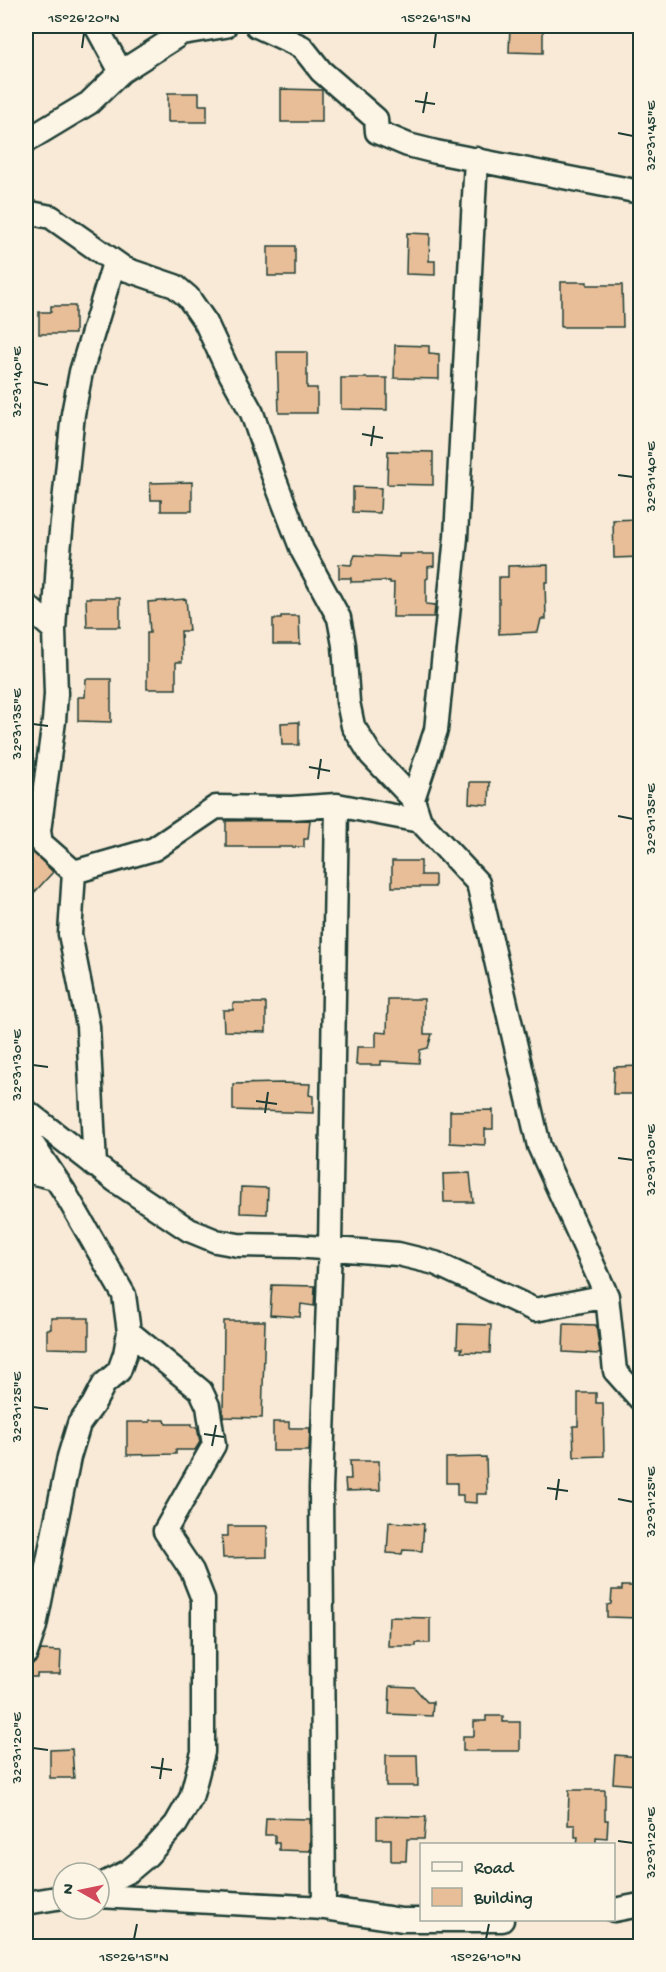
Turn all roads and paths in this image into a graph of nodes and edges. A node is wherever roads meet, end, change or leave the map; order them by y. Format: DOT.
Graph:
graph roads {
  1 [pos="96,26"];
  2 [pos="225,26"];
  3 [pos="257,26"];
  4 [pos="186,29"];
  5 [pos="121,72"];
  6 [pos="26,141"];
  7 [pos="476,159"];
  8 [pos="640,192"];
  9 [pos="26,212"];
  10 [pos="114,263"];
  11 [pos="26,605"];
  12 [pos="54,630"];
  13 [pos="413,799"];
  14 [pos="337,805"];
  15 [pos="420,821"];
  16 [pos="74,872"];
  17 [pos="26,1111"];
  18 [pos="26,1134"];
  19 [pos="95,1166"];
  20 [pos="26,1172"];
  21 [pos="55,1178"];
  22 [pos="330,1248"];
  23 [pos="607,1296"];
  24 [pos="129,1332"];
  25 [pos="640,1399"];
  26 [pos="26,1653"];
  27 [pos="111,1880"];
  28 [pos="111,1897"];
  29 [pos="51,1899"];
  30 [pos="26,1903"];
  31 [pos="640,1905"];
  32 [pos="324,1908"];
  33 [pos="615,1910"];
  34 [pos="420,1920"];
  1 -- 5 [label="street"];
  2 -- 4 [label="street"];
  3 -- 7 [label="street"];
  4 -- 5 [label="street"];
  5 -- 6 [label="street"];
  7 -- 8 [label="street"];
  7 -- 13 [label="street"];
  9 -- 10 [label="street"];
  10 -- 12 [label="street"];
  10 -- 13 [label="street"];
  11 -- 12 [label="street"];
  12 -- 16 [label="street"];
  13 -- 15 [label="street"];
  14 -- 15 [label="street"];
  14 -- 16 [label="street"];
  14 -- 22 [label="street"];
  15 -- 23 [label="street"];
  16 -- 19 [label="street"];
  17 -- 19 [label="street"];
  18 -- 21 [label="street"];
  19 -- 22 [label="street"];
  20 -- 21 [label="street"];
  21 -- 24 [label="street"];
  22 -- 23 [label="street"];
  22 -- 32 [label="street"];
  23 -- 25 [label="street"];
  24 -- 26 [label="street"];
  24 -- 27 [label="street"];
  28 -- 32 [label="street"];
  29 -- 30 [label="street"];
  31 -- 33 [label="street"];
  32 -- 34 [label="street"];
}
